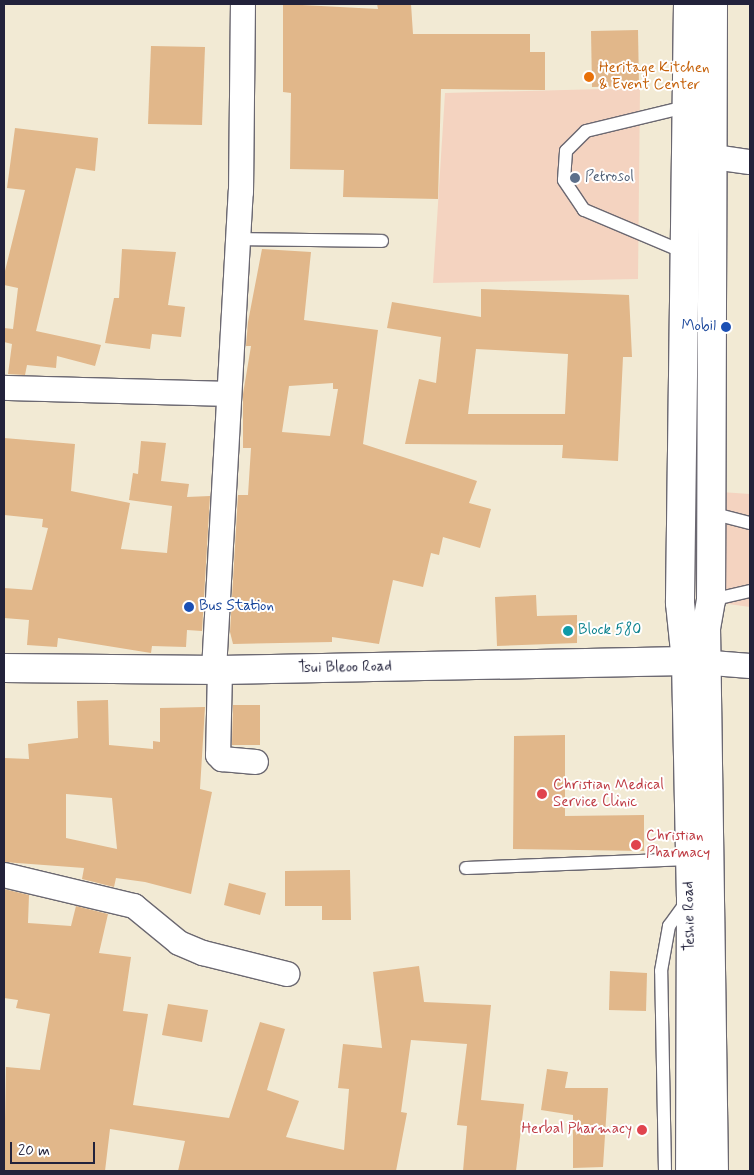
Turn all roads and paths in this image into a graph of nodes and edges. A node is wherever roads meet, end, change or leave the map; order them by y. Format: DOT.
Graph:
graph roads {
  1 [pos="242,4"];
  2 [pos="688,4"];
  3 [pos="713,4"];
  4 [pos="689,106"];
  5 [pos="714,157"];
  6 [pos="750,162"];
  7 [pos="238,239"];
  8 [pos="382,242"];
  9 [pos="688,254"];
  10 [pos="4,388"];
  11 [pos="228,394"];
  12 [pos="711,513"];
  13 [pos="750,523"];
  14 [pos="750,590"];
  15 [pos="710,600"];
  16 [pos="697,662"];
  17 [pos="750,666"];
  18 [pos="4,668"];
  19 [pos="217,670"];
  20 [pos="256,762"];
  21 [pos="689,859"];
  22 [pos="466,868"];
  23 [pos="4,875"];
  24 [pos="690,897"];
  25 [pos="287,974"];
  26 [pos="665,1171"];
  27 [pos="690,1171"];
  28 [pos="714,1171"];
  1 -- 7 [label="street"];
  2 -- 4 [label="main road"];
  3 -- 5 [label="main road"];
  4 -- 9 [label="main road"];
  4 -- 9 [label="lane"];
  5 -- 6 [label="street"];
  5 -- 12 [label="main road"];
  7 -- 8 [label="lane"];
  7 -- 11 [label="street"];
  9 -- 16 [label="main road"];
  10 -- 11 [label="street"];
  11 -- 19 [label="street"];
  12 -- 13 [label="lane"];
  12 -- 15 [label="main road"];
  14 -- 15 [label="lane"];
  15 -- 16 [label="main road"];
  16 -- 17 [label="street"];
  16 -- 19 [label="main road, Tsui Bleoo Road"];
  16 -- 21 [label="main road, Teshie Road"];
  16 -- 28 [label="main road, Teshie Road"];
  18 -- 19 [label="main road, Tsui Bleoo Road"];
  19 -- 20 [label="street"];
  21 -- 22 [label="lane"];
  21 -- 24 [label="main road, Teshie Road"];
  23 -- 25 [label="street"];
  24 -- 26 [label="lane"];
  24 -- 27 [label="main road, Teshie Road"];
}
